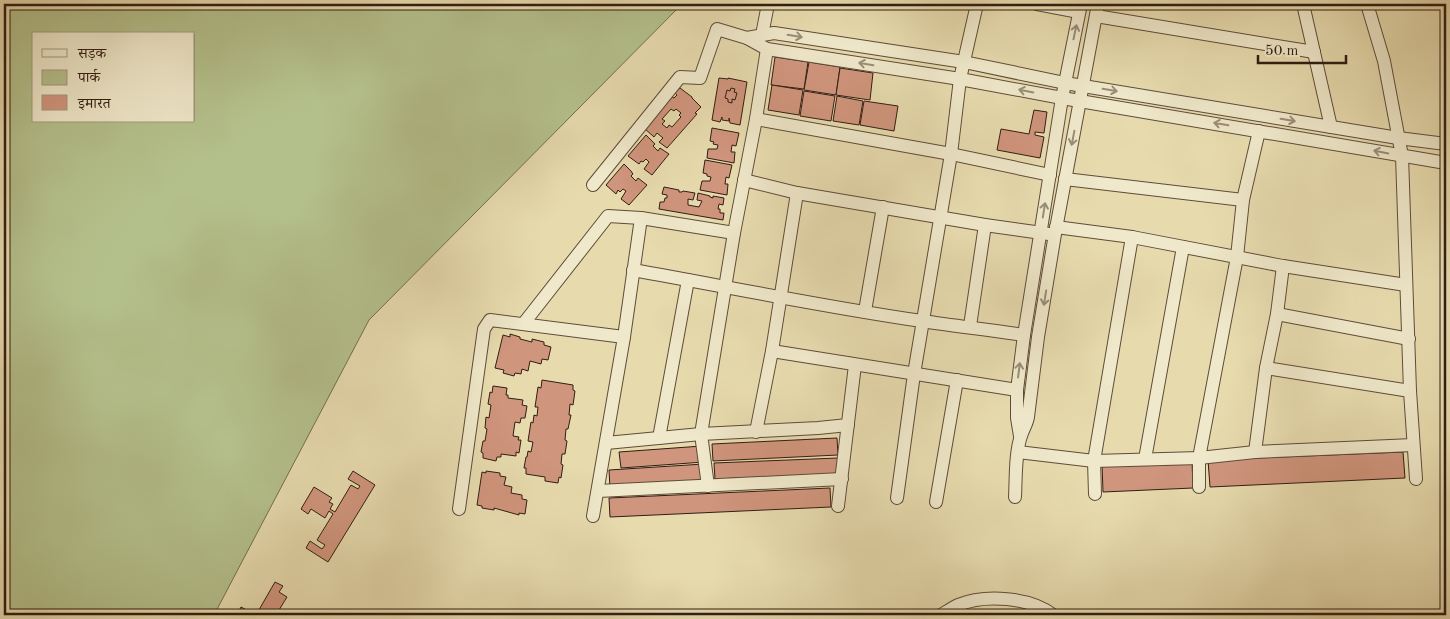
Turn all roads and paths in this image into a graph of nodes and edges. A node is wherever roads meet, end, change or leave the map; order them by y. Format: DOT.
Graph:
graph roads {
  1 [pos="768,4"];
  2 [pos="977,4"];
  3 [pos="1037,4"];
  4 [pos="1303,4"];
  5 [pos="1367,4"];
  6 [pos="1080,8"];
  7 [pos="1097,10"];
  8 [pos="762,35"];
  9 [pos="747,38"];
  10 [pos="767,49"];
  11 [pos="1314,52"];
  12 [pos="964,62"];
  13 [pos="960,79"];
  14 [pos="1065,82"];
  15 [pos="1083,85"];
  16 [pos="1062,98"];
  17 [pos="1080,100"];
  18 [pos="756,119"];
  19 [pos="1331,127"];
  20 [pos="1259,131"];
  21 [pos="1398,138"];
  22 [pos="1446,144"];
  23 [pos="951,154"];
  24 [pos="1402,156"];
  25 [pos="1446,163"];
  26 [pos="1050,176"];
  27 [pos="1065,179"];
  28 [pos="744,180"];
  29 [pos="593,185"];
  30 [pos="798,193"];
  31 [pos="1244,200"];
  32 [pos="883,207"];
  33 [pos="940,216"];
  34 [pos="641,218"];
  35 [pos="985,225"];
  36 [pos="1055,230"];
  37 [pos="1040,233"];
  38 [pos="734,234"];
  39 [pos="1132,237"];
  40 [pos="1183,247"];
  41 [pos="1237,257"];
  42 [pos="1283,266"];
  43 [pos="633,270"];
  44 [pos="688,280"];
  45 [pos="1406,284"];
  46 [pos="726,287"];
  47 [pos="781,297"];
  48 [pos="865,311"];
  49 [pos="1277,314"];
  50 [pos="922,321"];
  51 [pos="524,323"];
  52 [pos="970,326"];
  53 [pos="1024,335"];
  54 [pos="624,336"];
  55 [pos="1409,339"];
  56 [pos="772,351"];
  57 [pos="855,365"];
  58 [pos="1266,368"];
  59 [pos="914,374"];
  60 [pos="957,380"];
  61 [pos="1017,390"];
  62 [pos="1410,391"];
  63 [pos="848,425"];
  64 [pos="756,432"];
  65 [pos="701,434"];
  66 [pos="1020,436"];
  67 [pos="659,438"];
  68 [pos="606,443"];
  69 [pos="1413,446"];
  70 [pos="1018,452"];
  71 [pos="1255,452"];
  72 [pos="1199,458"];
  73 [pos="1145,459"];
  74 [pos="1094,461"];
  75 [pos="842,479"];
  76 [pos="1416,479"];
  77 [pos="708,486"];
  78 [pos="1199,487"];
  79 [pos="598,491"];
  80 [pos="1095,494"];
  81 [pos="1015,496"];
  82 [pos="896,498"];
  83 [pos="936,502"];
  84 [pos="838,506"];
  85 [pos="459,509"];
  86 [pos="593,516"];
  87 [pos="941,615"];
  88 [pos="1053,615"];
  1 -- 8 [label="street"];
  2 -- 12 [label="street"];
  3 -- 6 [label="street"];
  4 -- 11 [label="street"];
  5 -- 21 [label="street"];
  14 -- 6 [label="street, one-way"];
  7 -- 11 [label="street"];
  7 -- 15 [label="street"];
  8 -- 9 [label="street"];
  8 -- 12 [label="street, one-way"];
  9 -- 10 [label="street"];
  9 -- 29 [label="street"];
  13 -- 10 [label="street, one-way"];
  10 -- 18 [label="street"];
  11 -- 19 [label="street"];
  12 -- 13 [label="street"];
  12 -- 14 [label="street"];
  16 -- 13 [label="street, one-way"];
  13 -- 23 [label="street"];
  14 -- 15 [label="street"];
  14 -- 16 [label="street"];
  15 -- 17 [label="street"];
  15 -- 19 [label="street, one-way"];
  16 -- 17 [label="street"];
  16 -- 26 [label="street"];
  20 -- 17 [label="street, one-way"];
  17 -- 27 [label="street, one-way"];
  18 -- 23 [label="street"];
  18 -- 28 [label="street"];
  19 -- 21 [label="street"];
  24 -- 20 [label="street, one-way"];
  20 -- 31 [label="street"];
  21 -- 22 [label="street"];
  21 -- 24 [label="street"];
  23 -- 26 [label="street"];
  23 -- 33 [label="street"];
  24 -- 25 [label="street"];
  24 -- 45 [label="street"];
  37 -- 26 [label="street, one-way"];
  27 -- 31 [label="street"];
  27 -- 36 [label="street"];
  28 -- 30 [label="street"];
  28 -- 38 [label="street"];
  30 -- 32 [label="street"];
  30 -- 47 [label="street"];
  31 -- 41 [label="street"];
  32 -- 33 [label="street"];
  32 -- 48 [label="street"];
  33 -- 35 [label="street"];
  33 -- 50 [label="street"];
  34 -- 38 [label="street"];
  34 -- 43 [label="street"];
  34 -- 51 [label="street"];
  35 -- 37 [label="street"];
  35 -- 52 [label="street"];
  36 -- 37 [label="street"];
  36 -- 39 [label="street"];
  36 -- 66 [label="street, one-way"];
  37 -- 53 [label="street"];
  38 -- 46 [label="street"];
  39 -- 40 [label="street"];
  39 -- 74 [label="street"];
  40 -- 41 [label="street"];
  40 -- 73 [label="street"];
  41 -- 42 [label="street"];
  41 -- 72 [label="street"];
  42 -- 45 [label="street"];
  42 -- 49 [label="street"];
  43 -- 44 [label="street"];
  43 -- 54 [label="street"];
  44 -- 46 [label="street"];
  44 -- 67 [label="street"];
  45 -- 55 [label="street"];
  46 -- 47 [label="street"];
  46 -- 65 [label="street"];
  47 -- 48 [label="street"];
  47 -- 56 [label="street"];
  48 -- 50 [label="street"];
  49 -- 55 [label="street"];
  49 -- 58 [label="street"];
  50 -- 52 [label="street"];
  50 -- 59 [label="street"];
  51 -- 54 [label="street"];
  51 -- 85 [label="street"];
  52 -- 53 [label="street"];
  61 -- 53 [label="street, one-way"];
  54 -- 68 [label="street"];
  55 -- 62 [label="street"];
  56 -- 57 [label="street"];
  56 -- 64 [label="street"];
  57 -- 59 [label="street"];
  57 -- 63 [label="street"];
  58 -- 62 [label="street"];
  58 -- 71 [label="street"];
  59 -- 60 [label="street"];
  59 -- 82 [label="street"];
  60 -- 61 [label="street"];
  60 -- 83 [label="street"];
  61 -- 66 [label="street"];
  62 -- 69 [label="street"];
  63 -- 64 [label="street"];
  63 -- 75 [label="street"];
  64 -- 65 [label="street"];
  65 -- 67 [label="street"];
  65 -- 77 [label="street"];
  66 -- 70 [label="street"];
  67 -- 68 [label="street"];
  68 -- 79 [label="street"];
  69 -- 71 [label="street"];
  69 -- 76 [label="street"];
  70 -- 74 [label="street"];
  70 -- 81 [label="street"];
  71 -- 72 [label="street"];
  72 -- 73 [label="street"];
  72 -- 78 [label="street"];
  73 -- 74 [label="street"];
  74 -- 80 [label="street"];
  75 -- 77 [label="street"];
  75 -- 84 [label="street"];
  77 -- 79 [label="street"];
  79 -- 86 [label="street"];
  87 -- 88 [label="street"];
}
